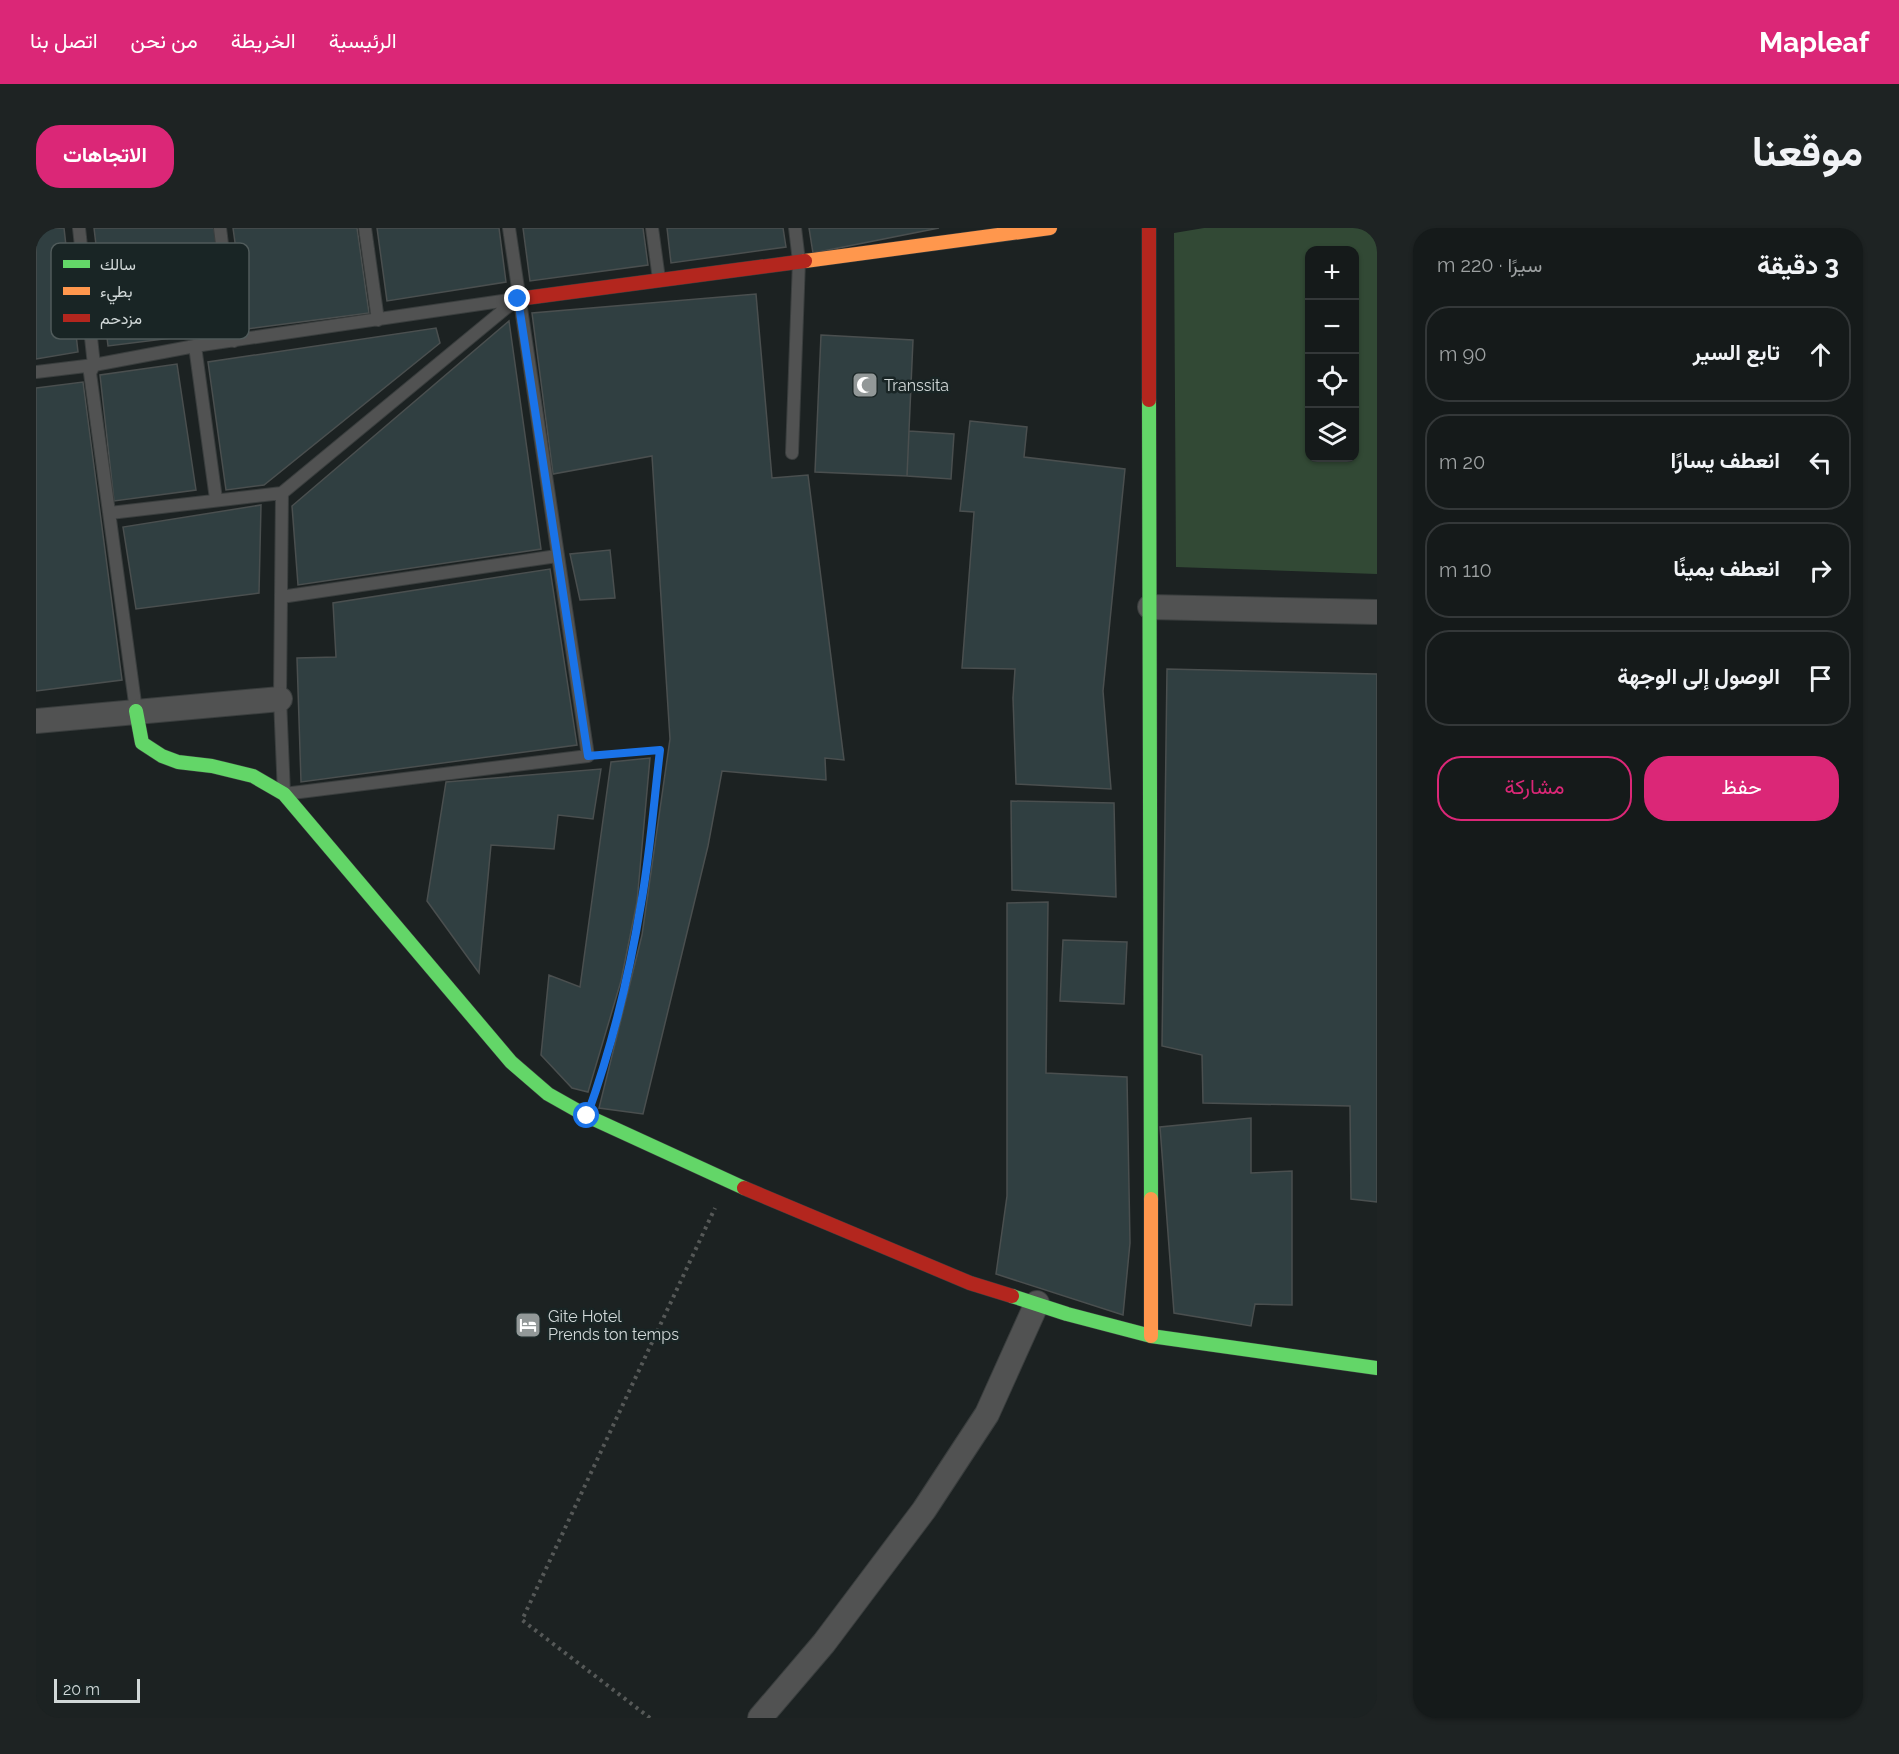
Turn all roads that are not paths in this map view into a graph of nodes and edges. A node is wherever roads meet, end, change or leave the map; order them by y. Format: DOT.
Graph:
graph roads {
  1 [pos="79,228"];
  2 [pos="220,228"];
  3 [pos="365,228"];
  4 [pos="509,228"];
  5 [pos="652,228"];
  6 [pos="795,228"];
  7 [pos="1050,228"];
  8 [pos="1149,228"];
  9 [pos="951,235"];
  10 [pos="81,243"];
  11 [pos="222,243"];
  12 [pos="799,261"];
  13 [pos="659,280"];
  14 [pos="518,299"];
  15 [pos="378,320"];
  16 [pos="90,339"];
  17 [pos="248,339"];
  18 [pos="249,339"];
  19 [pos="234,341"];
  20 [pos="195,346"];
  21 [pos="93,365"];
  22 [pos="36,372"];
  23 [pos="792,453"];
  24 [pos="282,493"];
  25 [pos="216,499"];
  26 [pos="110,513"];
  27 [pos="557,556"];
  28 [pos="281,597"];
  29 [pos="1150,607"];
  30 [pos="1377,612"];
  31 [pos="280,699"];
  32 [pos="136,711"];
  33 [pos="36,721"];
  34 [pos="284,794"];
  35 [pos="1037,1303"];
  36 [pos="1151,1336"];
  37 [pos="1377,1368"];
  38 [pos="760,1718"];
  1 -- 10 [label="lane"];
  2 -- 11 [label="lane"];
  3 -- 15 [label="lane"];
  4 -- 14 [label="lane"];
  5 -- 13 [label="lane"];
  6 -- 12 [label="lane"];
  7 -- 9 [label="street"];
  8 -- 29 [label="street"];
  9 -- 12 [label="street"];
  12 -- 13 [label="street"];
  12 -- 23 [label="lane"];
  13 -- 14 [label="street"];
  14 -- 15 [label="lane"];
  14 -- 24 [label="lane"];
  14 -- 27 [label="lane"];
  15 -- 18 [label="lane"];
  16 -- 21 [label="lane"];
  17 -- 19 [label="lane"];
  19 -- 20 [label="lane"];
  20 -- 21 [label="lane"];
  20 -- 25 [label="lane"];
  21 -- 22 [label="lane"];
  21 -- 26 [label="lane"];
  24 -- 25 [label="lane"];
  24 -- 28 [label="lane"];
  25 -- 26 [label="lane"];
  26 -- 32 [label="lane"];
  27 -- 28 [label="lane"];
  27 -- 34 [label="lane"];
  28 -- 31 [label="lane"];
  29 -- 30 [label="street"];
  29 -- 36 [label="street"];
  31 -- 32 [label="street"];
  31 -- 34 [label="lane"];
  32 -- 33 [label="street"];
  32 -- 34 [label="street"];
  34 -- 35 [label="street"];
  35 -- 36 [label="street"];
  35 -- 38 [label="street"];
  36 -- 37 [label="street"];
}
